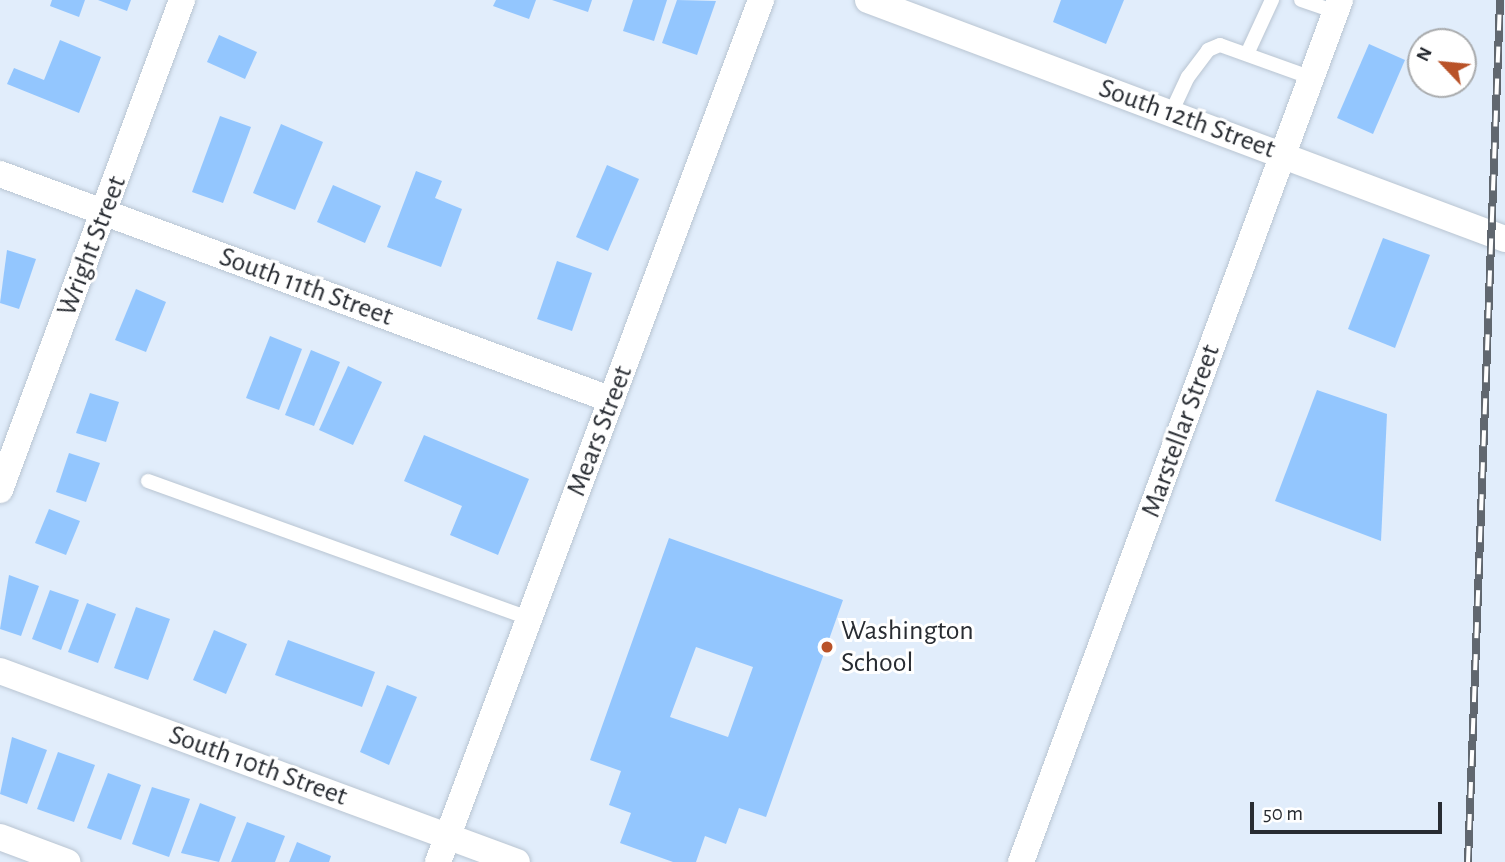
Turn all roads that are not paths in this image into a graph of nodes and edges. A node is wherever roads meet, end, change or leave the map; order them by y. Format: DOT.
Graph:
graph roads {
  1 [pos="183,0"];
  2 [pos="761,0"];
  3 [pos="868,0"];
  4 [pos="1272,0"];
  5 [pos="1301,0"];
  6 [pos="1338,6"];
  7 [pos="1247,54"];
  8 [pos="1312,78"];
  9 [pos="1171,113"];
  10 [pos="1283,155"];
  11 [pos="0,174"];
  12 [pos="105,213"];
  13 [pos="1505,239"];
  14 [pos="612,400"];
  15 [pos="148,481"];
  16 [pos="0,490"];
  17 [pos="529,618"];
  18 [pos="0,671"];
  19 [pos="447,836"];
  20 [pos="0,837"];
  21 [pos="67,862"];
  22 [pos="438,862"];
  23 [pos="517,862"];
  24 [pos="1021,862"];
  1 -- 12 [label="street, Wright Street"];
  2 -- 14 [label="street, Mears Street"];
  3 -- 9 [label="street, South 12th Street"];
  4 -- 7 [label="lane"];
  5 -- 6 [label="lane"];
  6 -- 8 [label="street, Marstellar Street"];
  7 -- 8 [label="lane"];
  7 -- 9 [label="lane"];
  8 -- 10 [label="street, Marstellar Street"];
  9 -- 10 [label="street, South 12th Street"];
  10 -- 13 [label="street, South 12th Street"];
  10 -- 24 [label="street, Marstellar Street"];
  11 -- 12 [label="street, South 11th Street"];
  12 -- 14 [label="street, South 11th Street"];
  12 -- 16 [label="street, Wright Street"];
  14 -- 17 [label="street, Mears Street"];
  15 -- 17 [label="lane"];
  17 -- 19 [label="street, Mears Street"];
  18 -- 19 [label="street, South 10th Street"];
  19 -- 22 [label="street, Mears Street"];
  19 -- 23 [label="street, South 10th Street"];
  20 -- 21 [label="street"];
}
